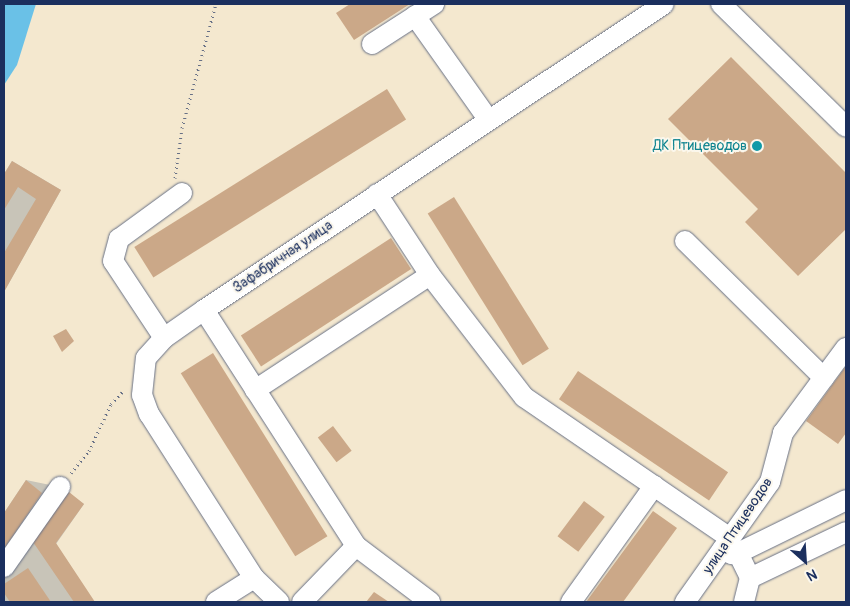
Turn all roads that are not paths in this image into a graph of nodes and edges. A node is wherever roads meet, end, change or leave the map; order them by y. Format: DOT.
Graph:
graph roads {
  1 [pos="434,4"];
  2 [pos="664,4"];
  3 [pos="721,4"];
  4 [pos="415,16"];
  5 [pos="372,44"];
  6 [pos="488,119"];
  7 [pos="846,127"];
  8 [pos="377,194"];
  9 [pos="177,197"];
  10 [pos="685,241"];
  11 [pos="430,275"];
  12 [pos="204,310"];
  13 [pos="164,338"];
  14 [pos="846,348"];
  15 [pos="824,378"];
  16 [pos="255,390"];
  17 [pos="654,486"];
  18 [pos="60,487"];
  19 [pos="846,500"];
  20 [pos="846,532"];
  21 [pos="356,546"];
  22 [pos="730,547"];
  23 [pos="4,567"];
  24 [pos="254,578"];
  25 [pos="750,578"];
  26 [pos="216,602"];
  27 [pos="279,602"];
  28 [pos="302,602"];
  29 [pos="430,602"];
  30 [pos="572,602"];
  31 [pos="685,602"];
  32 [pos="744,602"];
  1 -- 4 [label="street"];
  2 -- 6 [label="street, Зафабричная улица"];
  3 -- 7 [label="street"];
  4 -- 5 [label="street"];
  4 -- 6 [label="street"];
  6 -- 8 [label="street, Зафабричная улица"];
  8 -- 11 [label="street"];
  8 -- 12 [label="street, Зафабричная улица"];
  9 -- 13 [label="street"];
  10 -- 15 [label="street"];
  11 -- 16 [label="street"];
  11 -- 17 [label="street"];
  12 -- 13 [label="street, Зафабричная улица"];
  12 -- 16 [label="street"];
  13 -- 24 [label="street, Зафабричная улица"];
  14 -- 15 [label="street, улица Птицеводов"];
  15 -- 22 [label="street, улица Птицеводов"];
  16 -- 21 [label="street"];
  17 -- 22 [label="street"];
  17 -- 30 [label="street"];
  18 -- 23 [label="street"];
  19 -- 22 [label="street"];
  20 -- 25 [label="street"];
  21 -- 28 [label="street"];
  21 -- 29 [label="street"];
  22 -- 25 [label="street"];
  22 -- 31 [label="street, улица Птицеводов"];
  24 -- 26 [label="street"];
  24 -- 27 [label="street"];
  25 -- 32 [label="street"];
}
